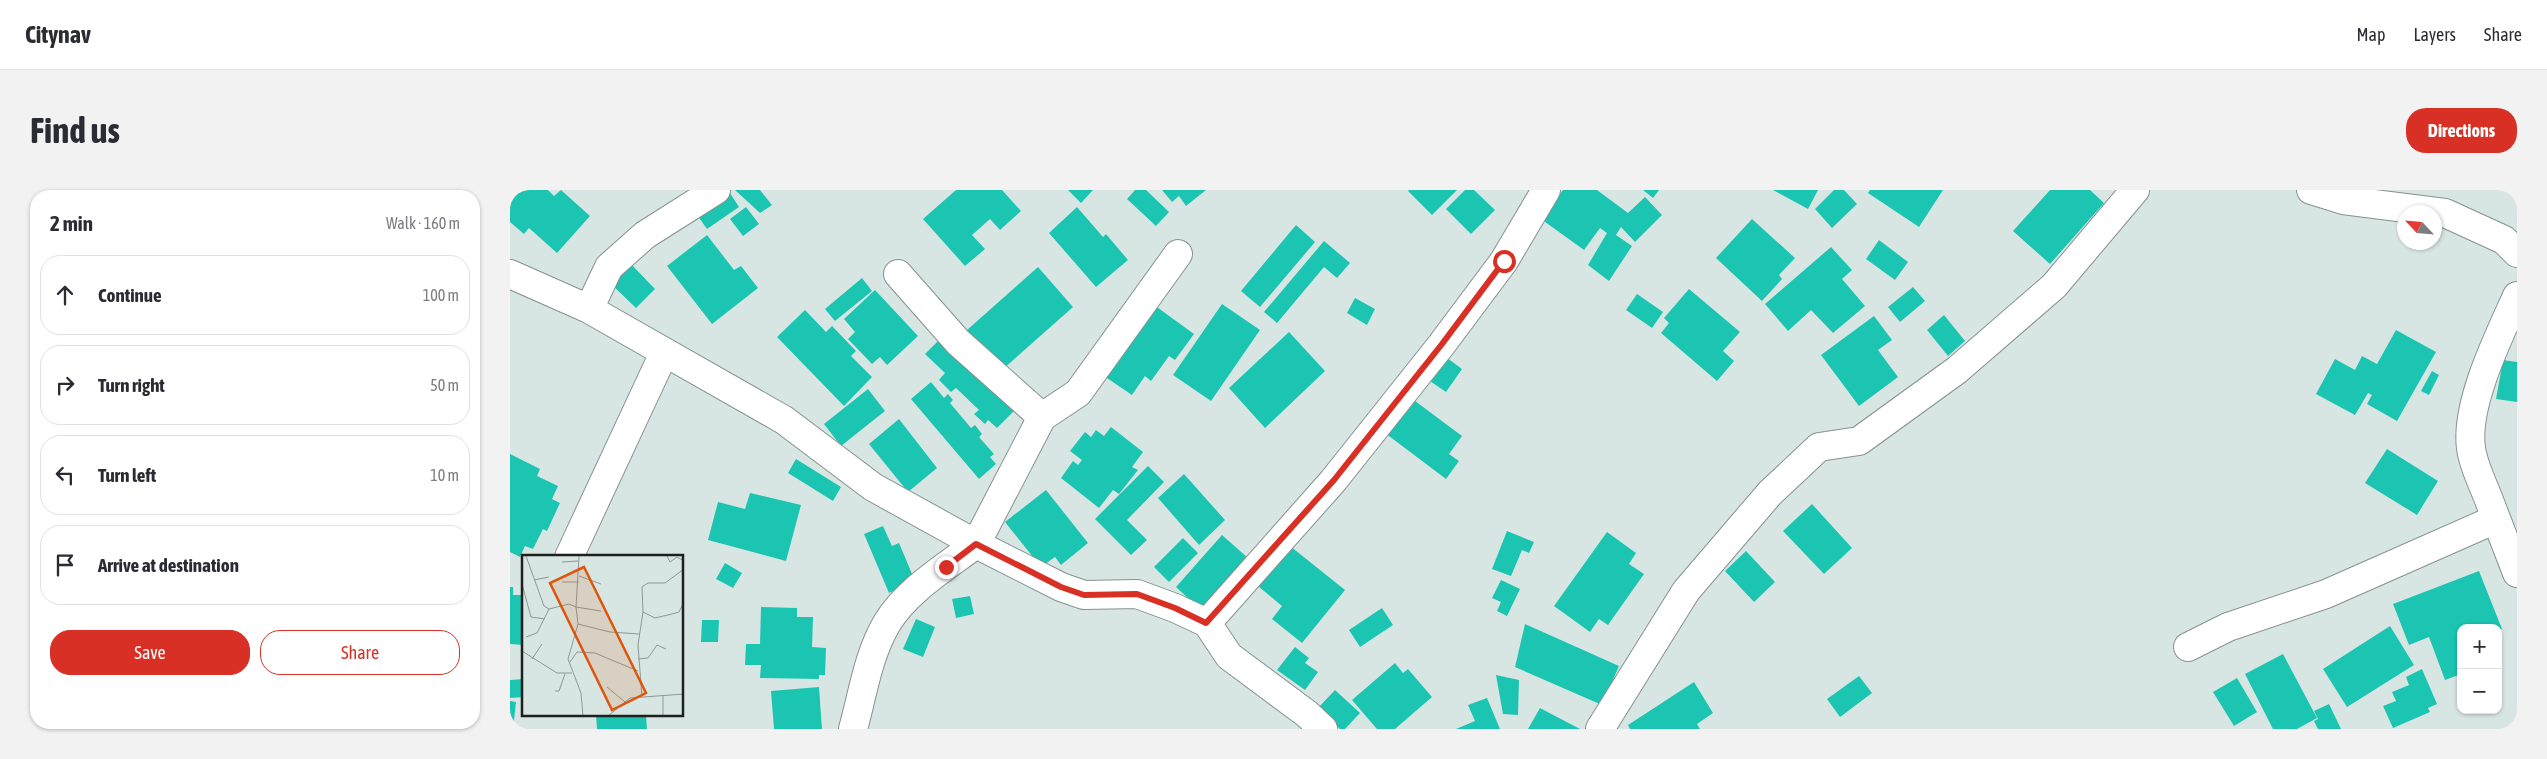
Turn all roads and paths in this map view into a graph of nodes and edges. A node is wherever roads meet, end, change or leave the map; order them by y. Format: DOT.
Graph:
graph roads {
  1 [pos="716,190"];
  2 [pos="1546,190"];
  3 [pos="2135,190"];
  4 [pos="2311,190"];
  5 [pos="2517,253"];
  6 [pos="1178,254"];
  7 [pos="510,274"];
  8 [pos="898,274"];
  9 [pos="2517,296"];
  10 [pos="589,310"];
  11 [pos="664,353"];
  12 [pos="1042,417"];
  13 [pos="2496,519"];
  14 [pos="976,544"];
  15 [pos="569,555"];
  16 [pos="2517,573"];
  17 [pos="1206,623"];
  18 [pos="2188,647"];
  19 [pos="853,729"];
  20 [pos="1323,729"];
  21 [pos="1600,729"];
  1 -- 10 [label="street"];
  2 -- 17 [label="street"];
  3 -- 21 [label="street"];
  4 -- 5 [label="street"];
  6 -- 12 [label="street"];
  7 -- 10 [label="street"];
  8 -- 12 [label="street"];
  9 -- 13 [label="street"];
  10 -- 11 [label="street"];
  11 -- 14 [label="street"];
  11 -- 15 [label="street"];
  12 -- 14 [label="street"];
  13 -- 16 [label="street"];
  13 -- 18 [label="street"];
  14 -- 17 [label="street"];
  14 -- 19 [label="street"];
  17 -- 20 [label="street"];
}
